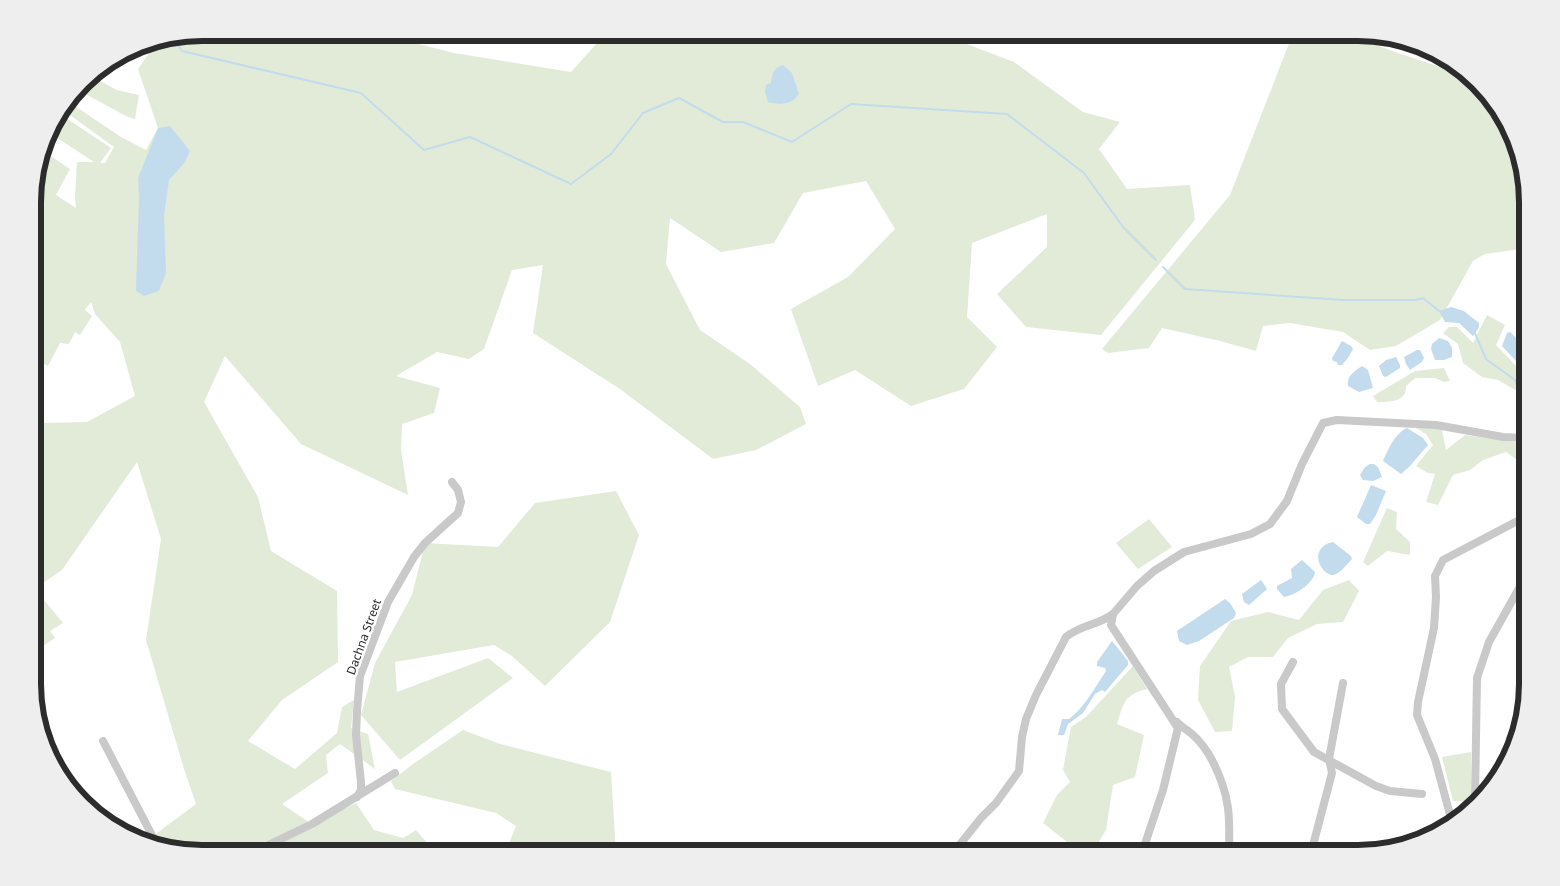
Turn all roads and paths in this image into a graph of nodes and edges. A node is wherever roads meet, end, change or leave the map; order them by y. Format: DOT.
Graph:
graph roads {
  1 [pos="1518,438"];
  2 [pos="452,482"];
  3 [pos="1518,521"];
  4 [pos="1518,590"];
  5 [pos="1114,614"];
  6 [pos="1293,662"];
  7 [pos="1343,683"];
  8 [pos="1173,720"];
  9 [pos="103,741"];
  10 [pos="1329,759"];
  11 [pos="395,773"];
  12 [pos="1422,794"];
  13 [pos="1475,795"];
  14 [pos="357,797"];
  15 [pos="1450,816"];
  16 [pos="153,837"];
  17 [pos="960,844"];
  18 [pos="1145,844"];
  19 [pos="1229,844"];
  20 [pos="1312,844"];
  21 [pos="270,845"];
  1 -- 5 [label="street"];
  2 -- 14 [label="street, Dachna Street"];
  3 -- 15 [label="street"];
  4 -- 13 [label="street"];
  5 -- 8 [label="street"];
  5 -- 17 [label="street"];
  6 -- 10 [label="street"];
  7 -- 10 [label="street"];
  8 -- 18 [label="street"];
  8 -- 19 [label="street"];
  9 -- 16 [label="street"];
  10 -- 12 [label="street"];
  10 -- 20 [label="street"];
  11 -- 14 [label="street"];
  14 -- 21 [label="street"];
}
